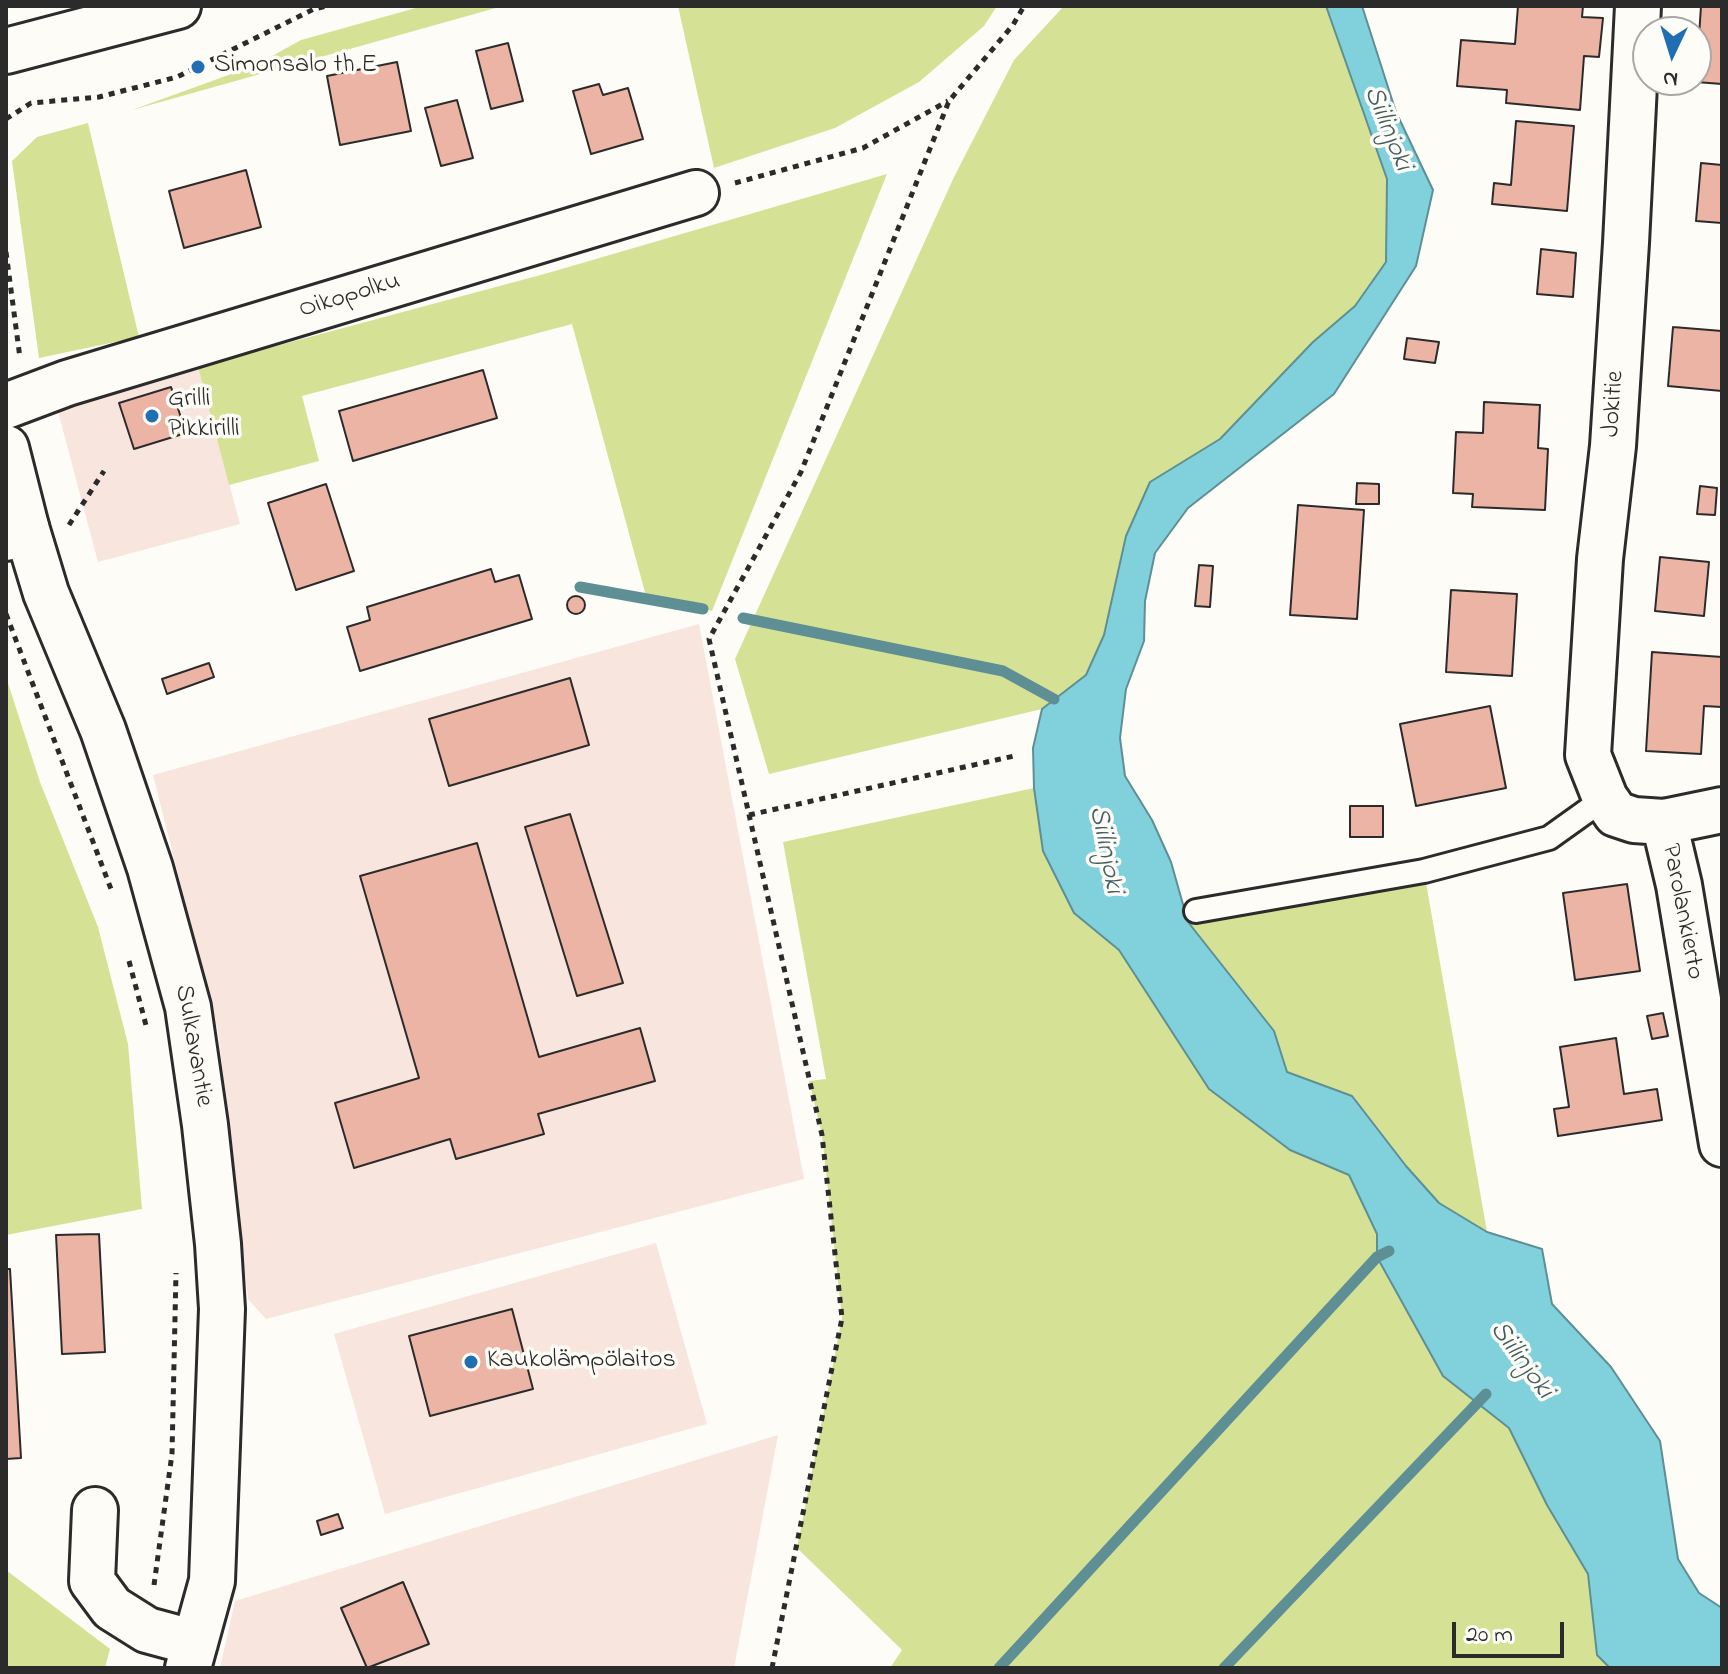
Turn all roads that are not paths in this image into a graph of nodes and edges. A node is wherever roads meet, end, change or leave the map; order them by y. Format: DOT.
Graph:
graph roads {
  1 [pos="178,6"];
  2 [pos="1638,6"];
  3 [pos="6,51"];
  4 [pos="696,193"];
  5 [pos="16,403"];
  6 [pos="6,448"];
  7 [pos="32,533"];
  8 [pos="1605,798"];
  9 [pos="1722,810"];
  10 [pos="1664,822"];
  11 [pos="1196,911"];
  12 [pos="1722,1144"];
  13 [pos="95,1510"];
  14 [pos="192,1656"];
  1 -- 3 [label="street"];
  2 -- 8 [label="street, Jokitie"];
  4 -- 5 [label="street, Oikopolku"];
  6 -- 7 [label="street, Sulkavantie"];
  7 -- 14 [label="street, Sulkavantie"];
  8 -- 10 [label="street"];
  8 -- 11 [label="lane"];
  9 -- 10 [label="street"];
  10 -- 12 [label="street, Parolankierto"];
  13 -- 14 [label="street"];
}
